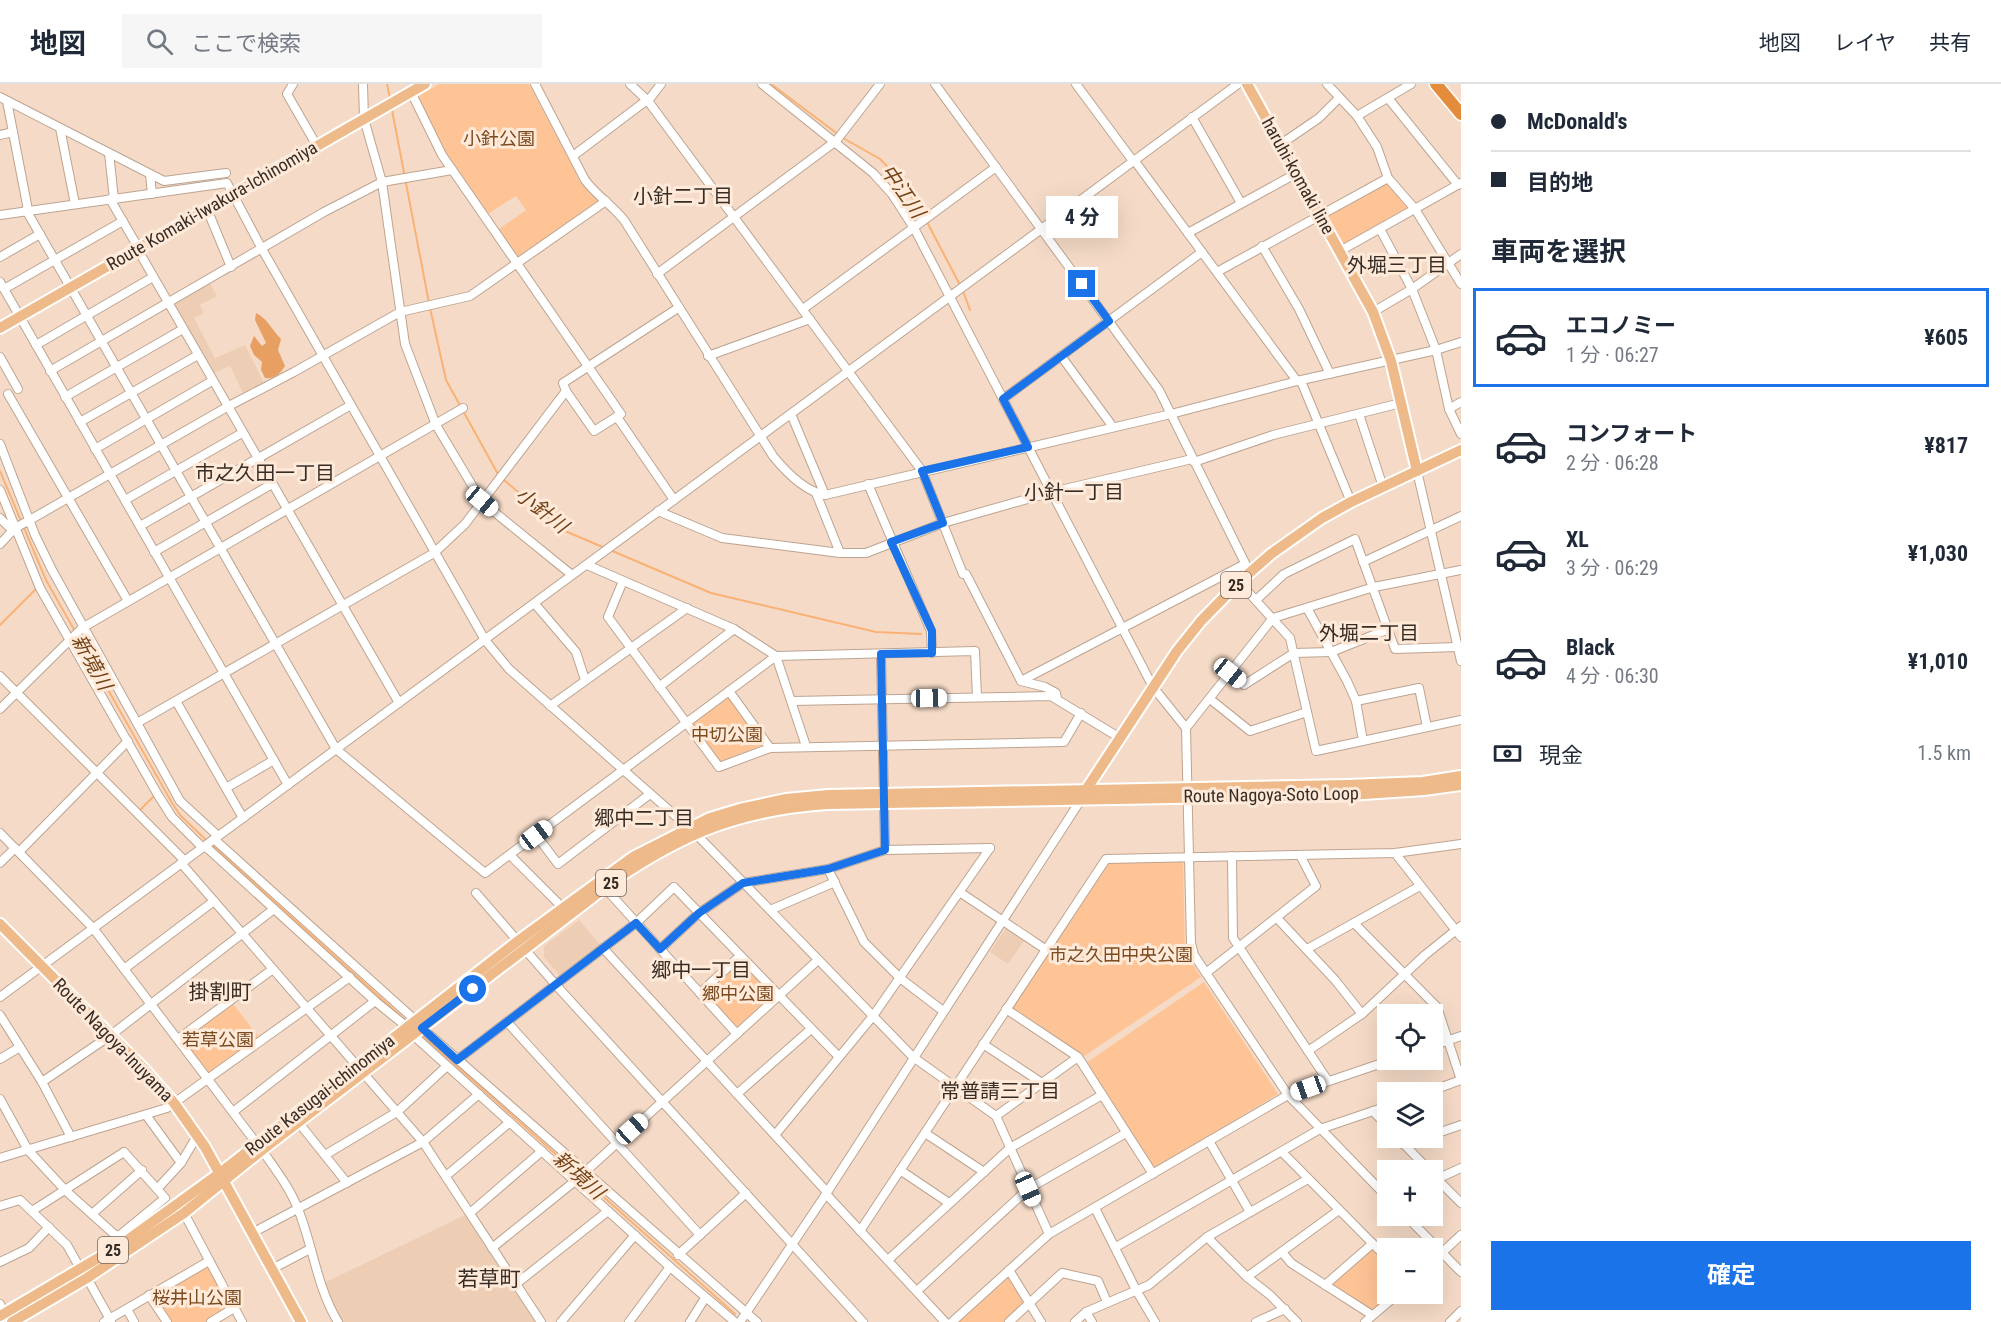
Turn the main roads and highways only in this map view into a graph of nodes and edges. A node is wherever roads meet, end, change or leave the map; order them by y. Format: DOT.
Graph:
graph roads {
  1 [pos="425,84"];
  2 [pos="1247,84"];
  3 [pos="1437,84"];
  4 [pos="1443,84"];
  5 [pos="1461,107"];
  6 [pos="1461,114"];
  7 [pos="0,328"];
  8 [pos="1461,450"];
  9 [pos="1417,471"];
  10 [pos="1461,776"];
  11 [pos="1461,785"];
  12 [pos="1189,793"];
  13 [pos="1084,794"];
  14 [pos="692,831"];
  15 [pos="0,924"];
  16 [pos="521,945"];
  17 [pos="360,1070"];
  18 [pos="260,1147"];
  19 [pos="222,1177"];
  20 [pos="84,1274"];
  21 [pos="9,1316"];
  22 [pos="301,1322"];
  1 -- 7 [label="main road, Route Komaki-Iwakura-Ichinomiya"];
  2 -- 9 [label="main road, haruhi-komaki line"];
  3 -- 6 [label="highway"];
  4 -- 5 [label="highway"];
  8 -- 9 [label="main road, 25"];
  9 -- 13 [label="main road, 25"];
  10 -- 12 [label="main road, Route Nagoya-Soto Loop"];
  11 -- 12 [label="main road, Route Nagoya-Soto Loop"];
  12 -- 13 [label="main road, Route Nagoya-Soto Loop"];
  13 -- 14 [label="main road, Route Kasugai-Ichinomiya / 25"];
  14 -- 16 [label="main road, Route Kasugai-Ichinomiya / 25"];
  14 -- 16 [label="main road, Route Kasugai-Ichinomiya / 25"];
  15 -- 19 [label="main road, Route Nagoya-Inuyama"];
  16 -- 17 [label="main road, Route Kasugai-Ichinomiya / 25"];
  17 -- 18 [label="main road, Route Kasugai-Ichinomiya / 25"];
  17 -- 18 [label="main road, Route Kasugai-Ichinomiya / 25"];
  18 -- 19 [label="main road, Route Kasugai-Ichinomiya / 25"];
  19 -- 20 [label="main road, Route Kasugai-Ichinomiya / 25"];
  19 -- 20 [label="main road, Route Kasugai-Ichinomiya / 25"];
  19 -- 22 [label="main road, Route Nagoya-Inuyama"];
  20 -- 21 [label="main road, Route Kasugai-Ichinomiya / 25"];
}
